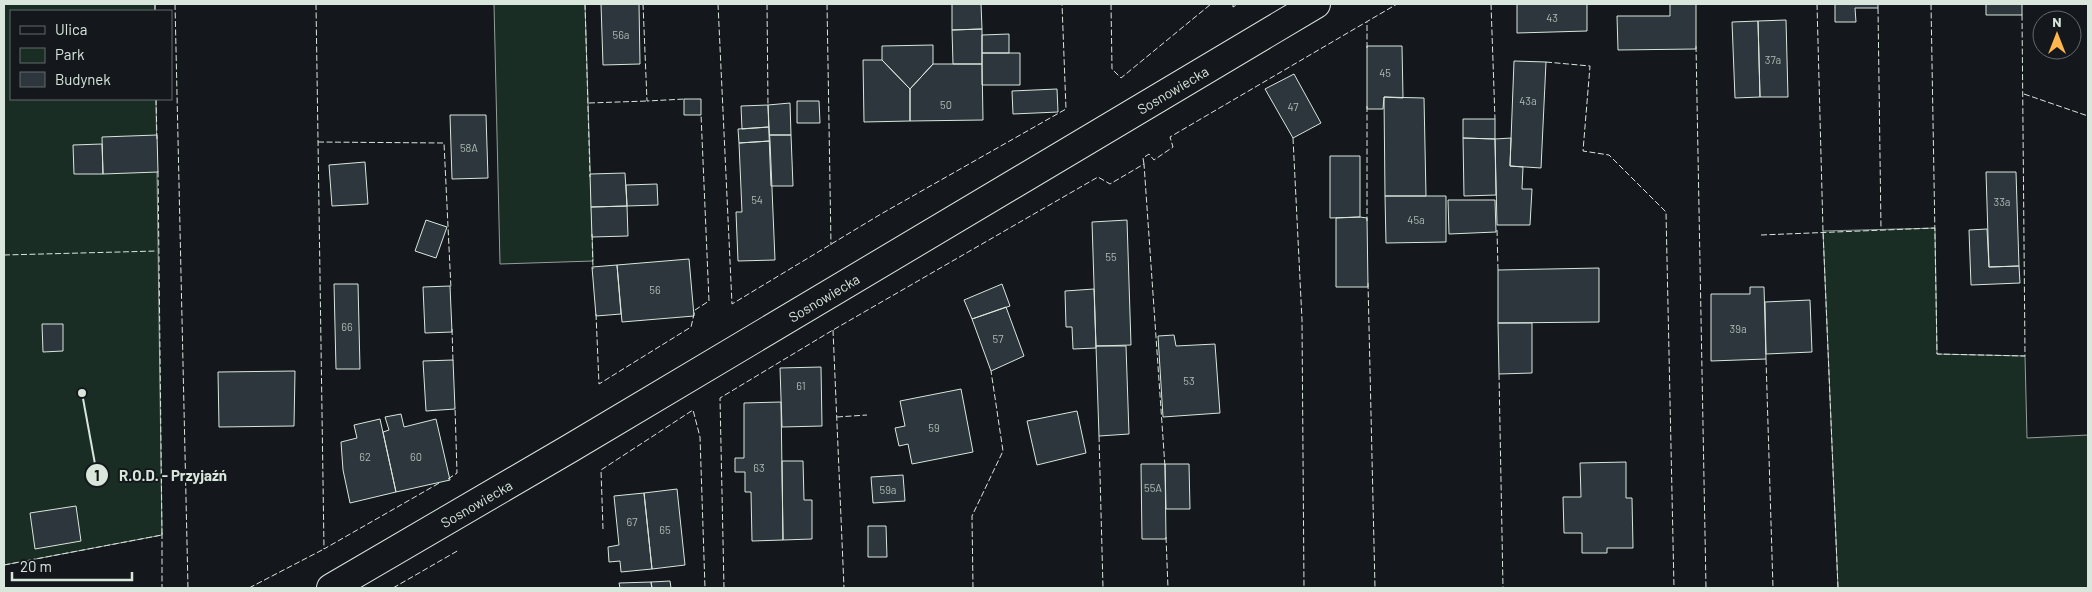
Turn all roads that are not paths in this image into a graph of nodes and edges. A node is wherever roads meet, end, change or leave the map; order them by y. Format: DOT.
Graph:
graph roads {
  1 [pos="1316,4"];
  2 [pos="332,588"];
  1 -- 2 [label="street, Sosnowiecka"];
}
